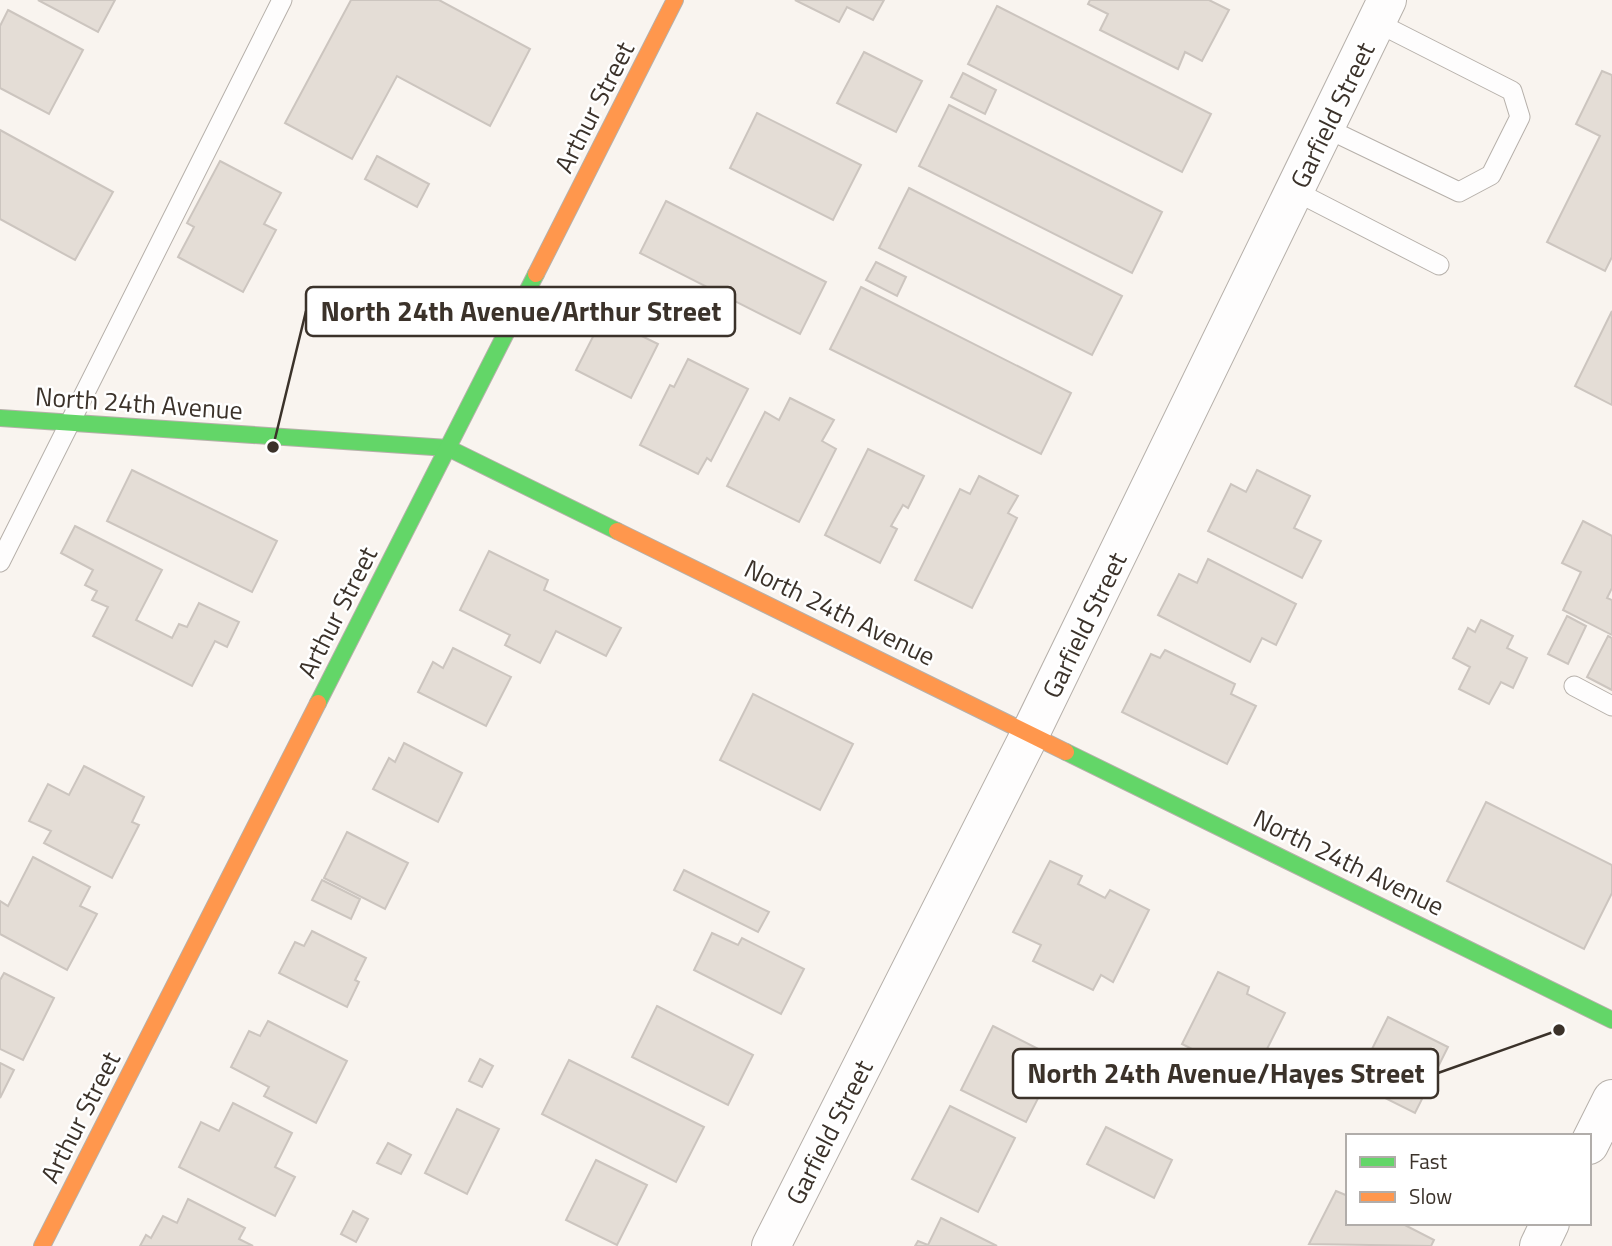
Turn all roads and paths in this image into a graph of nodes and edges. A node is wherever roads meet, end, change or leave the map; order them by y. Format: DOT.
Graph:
graph roads {
  1 [pos="282,0"];
  2 [pos="675,0"];
  3 [pos="1382,11"];
  4 [pos="1326,128"];
  5 [pos="1295,191"];
  6 [pos="1439,265"];
  7 [pos="0,418"];
  8 [pos="70,422"];
  9 [pos="448,448"];
  10 [pos="0,562"];
  11 [pos="1574,686"];
  12 [pos="1612,706"];
  13 [pos="1031,732"];
  14 [pos="1612,1020"];
  15 [pos="1612,1099"];
  16 [pos="1591,1141"];
  17 [pos="1549,1225"];
  18 [pos="42,1246"];
  19 [pos="771,1246"];
  20 [pos="1539,1246"];
  1 -- 8 [label="lane"];
  2 -- 9 [label="street, Arthur Street"];
  3 -- 4 [label="street, Garfield Street"];
  3 -- 4 [label="lane"];
  4 -- 5 [label="street, Garfield Street"];
  5 -- 6 [label="lane"];
  5 -- 13 [label="street, Garfield Street"];
  7 -- 8 [label="street, North 24th Avenue"];
  8 -- 9 [label="street, North 24th Avenue"];
  8 -- 10 [label="lane"];
  9 -- 13 [label="street, North 24th Avenue"];
  9 -- 18 [label="street, Arthur Street"];
  11 -- 12 [label="lane"];
  13 -- 14 [label="street, North 24th Avenue"];
  13 -- 19 [label="street, Garfield Street"];
  15 -- 16 [label="street"];
  17 -- 20 [label="street"];
}
